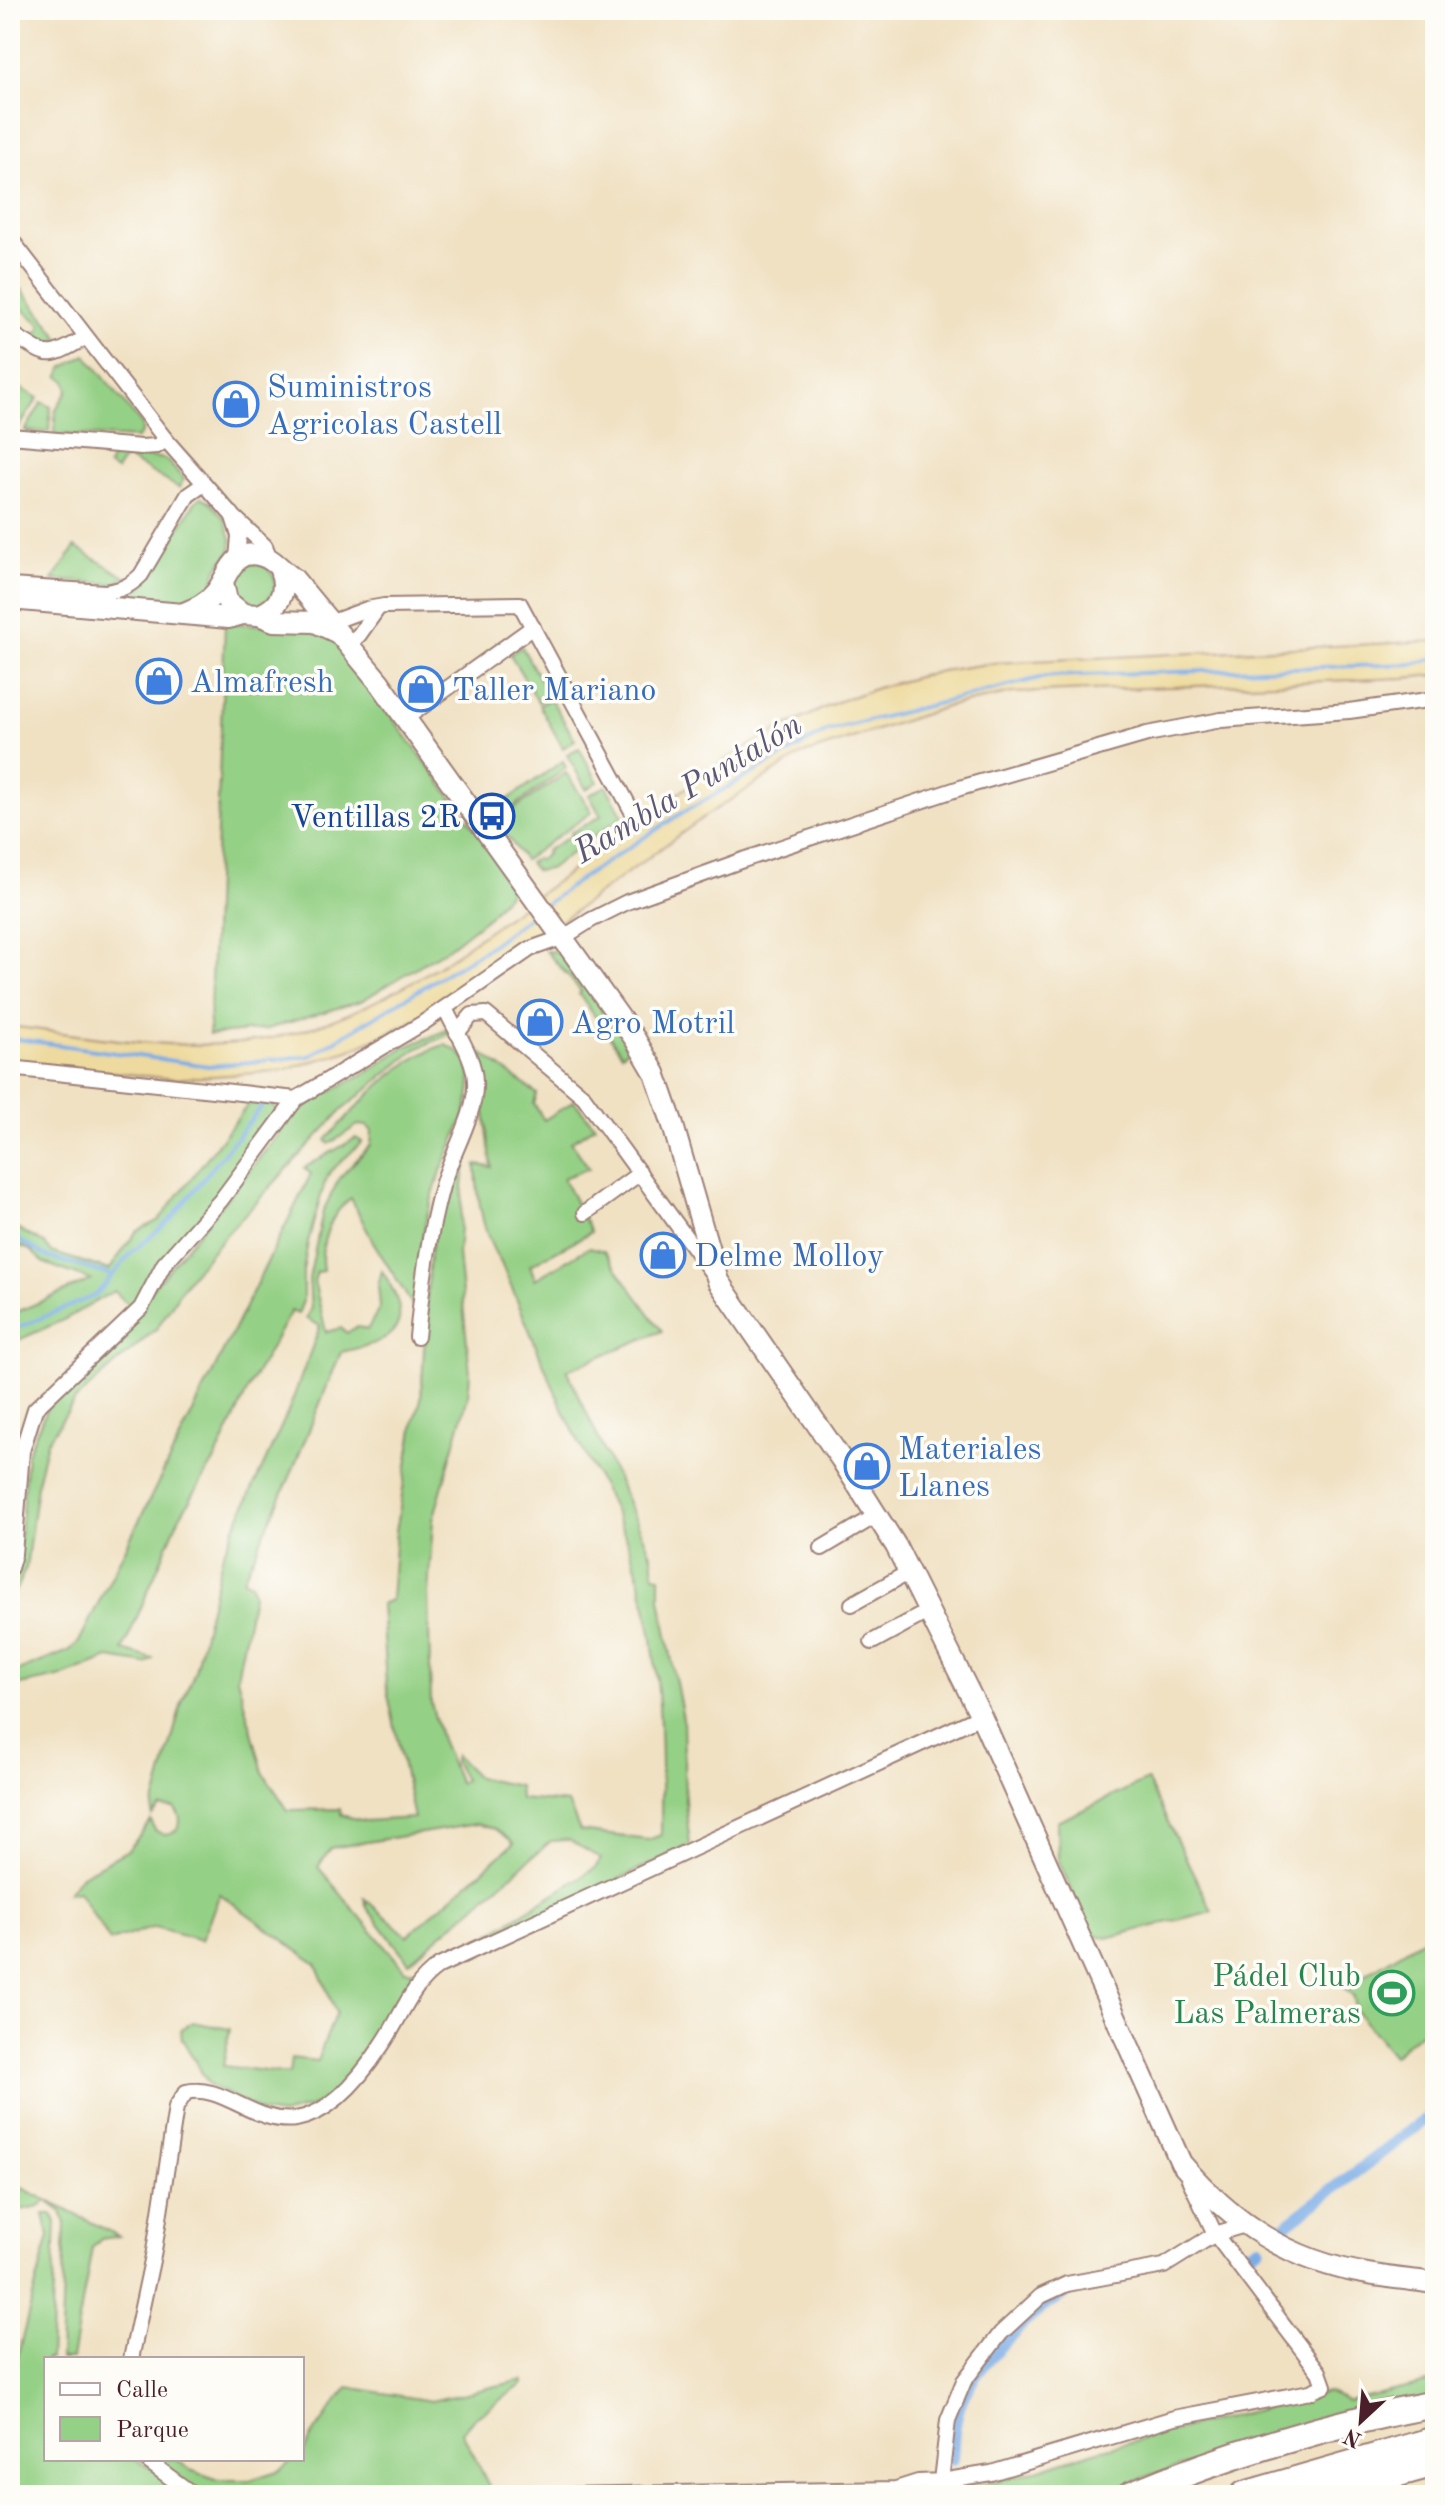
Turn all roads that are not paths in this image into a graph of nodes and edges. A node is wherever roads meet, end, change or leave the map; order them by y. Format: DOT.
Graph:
graph roads {
  1 [pos="10,238"];
  2 [pos="10,333"];
  3 [pos="85,338"];
  4 [pos="10,436"];
  5 [pos="166,440"];
  6 [pos="204,484"];
  7 [pos="231,514"];
  8 [pos="237,559"];
  9 [pos="275,565"];
  10 [pos="223,582"];
  11 [pos="10,586"];
  12 [pos="10,599"];
  13 [pos="105,599"];
  14 [pos="381,607"];
  15 [pos="184,613"];
  16 [pos="251,614"];
  17 [pos="533,627"];
  18 [pos="340,633"];
  19 [pos="1435,699"];
  20 [pos="406,718"];
  21 [pos="634,815"];
  22 [pos="562,934"];
  23 [pos="445,1008"];
  24 [pos="457,1033"];
  25 [pos="10,1068"];
  26 [pos="296,1099"];
  27 [pos="640,1173"];
  28 [pos="585,1213"];
  29 [pos="718,1281"];
  30 [pos="417,1337"];
  31 [pos="877,1515"];
  32 [pos="822,1548"];
  33 [pos="10,1568"];
  34 [pos="909,1572"];
  35 [pos="852,1604"];
  36 [pos="929,1611"];
  37 [pos="872,1642"];
  38 [pos="981,1716"];
  39 [pos="1181,2163"];
  40 [pos="1245,2225"];
  41 [pos="1215,2234"];
  42 [pos="1435,2283"];
  43 [pos="131,2357"];
  44 [pos="1435,2404"];
  45 [pos="1435,2440"];
  46 [pos="148,2461"];
  47 [pos="1435,2463"];
  48 [pos="941,2481"];
  49 [pos="896,2492"];
  50 [pos="194,2495"];
  51 [pos="562,2495"];
  52 [pos="1130,2495"];
  53 [pos="1244,2495"];
  54 [pos="1319,2495"];
  1 -- 3 [label="street"];
  2 -- 3 [label="street"];
  3 -- 5 [label="street"];
  4 -- 5 [label="street"];
  5 -- 6 [label="street"];
  6 -- 7 [label="street"];
  6 -- 13 [label="street"];
  7 -- 8 [label="street"];
  7 -- 9 [label="street"];
  8 -- 9 [label="street"];
  8 -- 10 [label="street"];
  9 -- 16 [label="street"];
  9 -- 18 [label="street"];
  10 -- 15 [label="street"];
  10 -- 16 [label="street"];
  11 -- 13 [label="street"];
  12 -- 13 [label="street"];
  13 -- 15 [label="street"];
  14 -- 17 [label="street"];
  14 -- 18 [label="street"];
  14 -- 18 [label="street"];
  15 -- 16 [label="street"];
  16 -- 18 [label="street"];
  17 -- 20 [label="street"];
  17 -- 21 [label="street"];
  18 -- 20 [label="street"];
  19 -- 22 [label="street"];
  20 -- 22 [label="street"];
  22 -- 23 [label="street"];
  22 -- 29 [label="street"];
  23 -- 24 [label="street"];
  23 -- 26 [label="street"];
  24 -- 27 [label="street"];
  24 -- 30 [label="street"];
  25 -- 26 [label="street"];
  26 -- 33 [label="street"];
  27 -- 28 [label="street"];
  27 -- 29 [label="street"];
  29 -- 31 [label="street"];
  31 -- 32 [label="street"];
  31 -- 34 [label="street"];
  34 -- 35 [label="street"];
  34 -- 36 [label="street"];
  36 -- 37 [label="street"];
  36 -- 38 [label="street"];
  38 -- 39 [label="street"];
  38 -- 43 [label="street"];
  39 -- 40 [label="street"];
  39 -- 41 [label="street"];
  40 -- 41 [label="street"];
  40 -- 42 [label="street"];
  41 -- 48 [label="street"];
  41 -- 48 [label="street"];
  44 -- 52 [label="highway"];
  45 -- 53 [label="highway"];
  46 -- 50 [label="street"];
  47 -- 54 [label="highway"];
  48 -- 49 [label="street"];
  49 -- 51 [label="street"];
}
